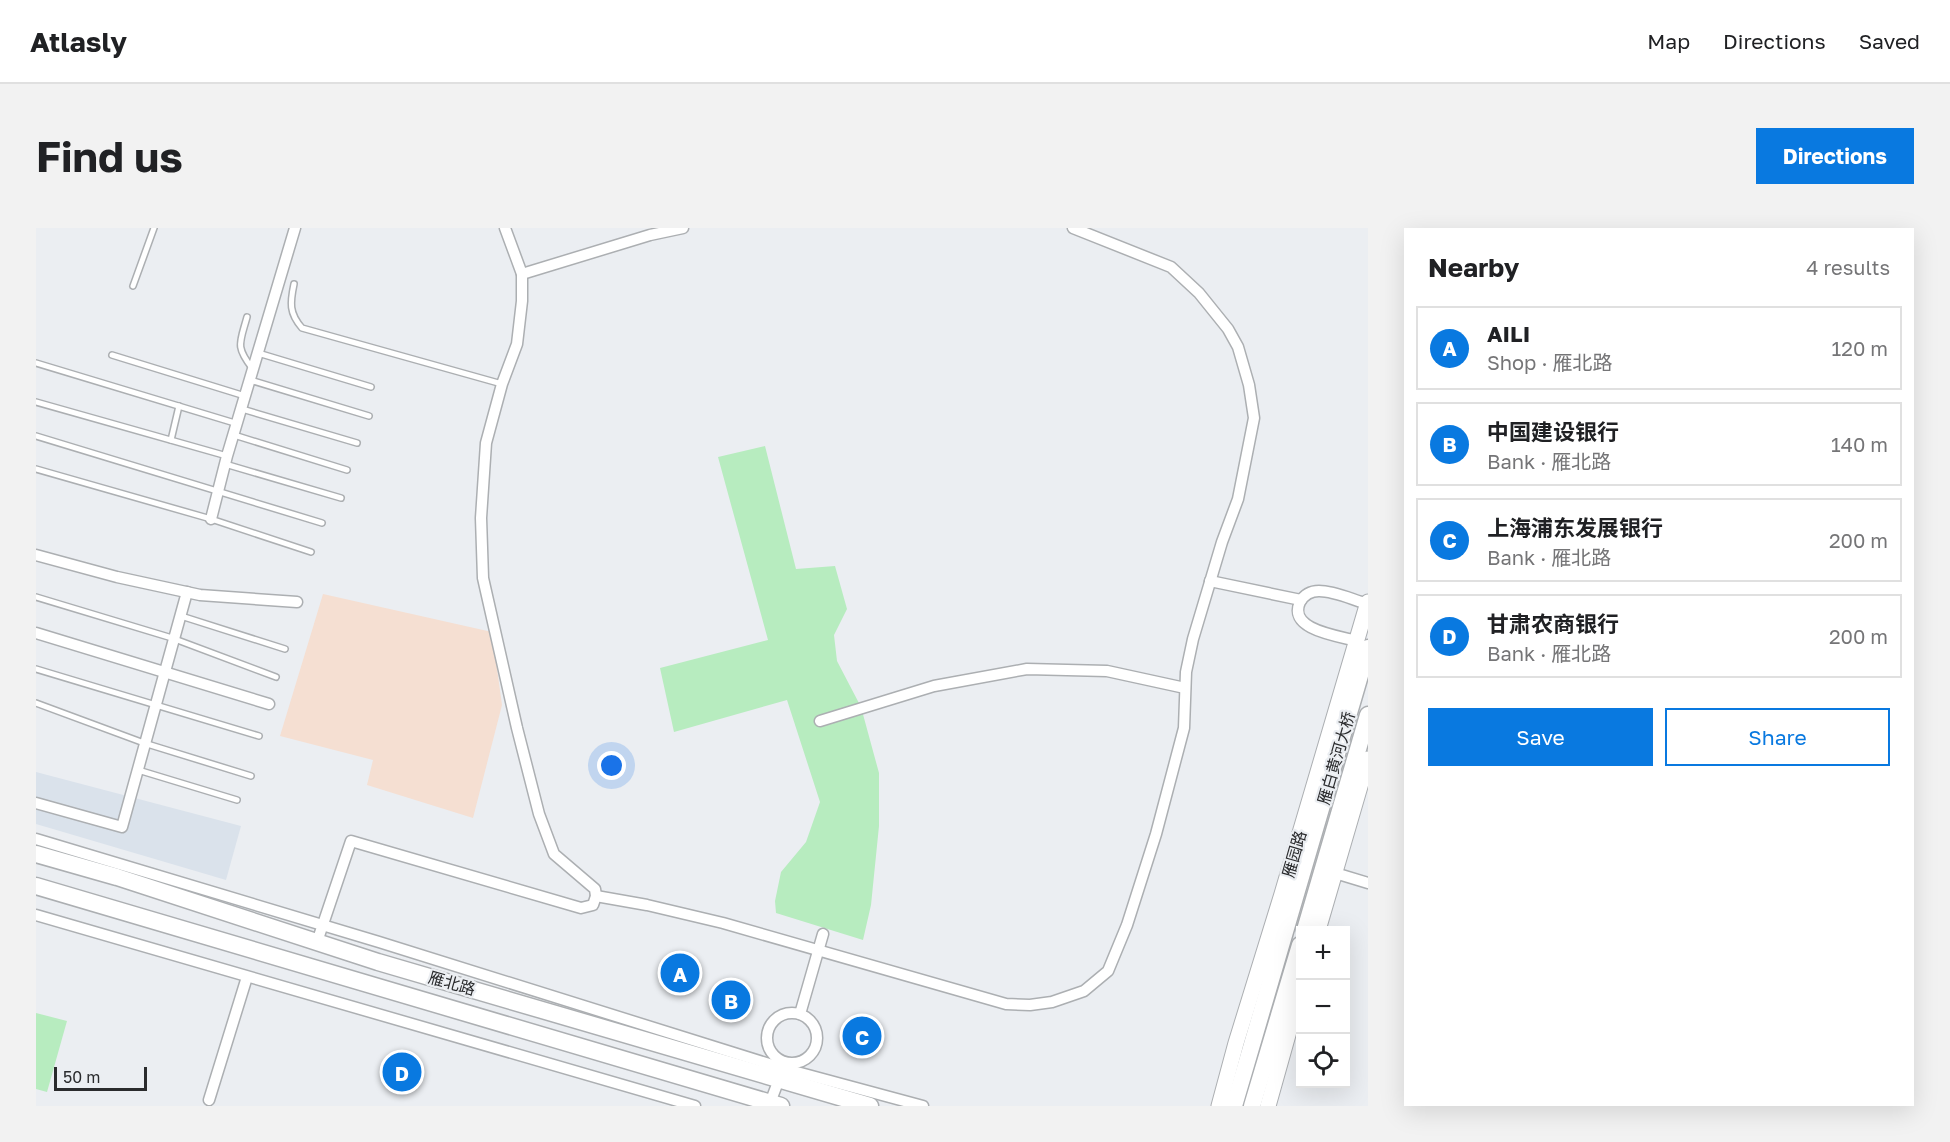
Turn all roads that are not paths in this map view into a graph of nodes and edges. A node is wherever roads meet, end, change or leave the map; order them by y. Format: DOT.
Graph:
graph roads {
  1 [pos="154,228"];
  2 [pos="295,228"];
  3 [pos="504,228"];
  4 [pos="683,228"];
  5 [pos="1072,228"];
  6 [pos="522,274"];
  7 [pos="294,284"];
  8 [pos="133,286"];
  9 [pos="248,317"];
  10 [pos="258,353"];
  11 [pos="112,355"];
  12 [pos="36,363"];
  13 [pos="252,375"];
  14 [pos="502,384"];
  15 [pos="371,387"];
  16 [pos="245,396"];
  17 [pos="36,402"];
  18 [pos="180,406"];
  19 [pos="242,409"];
  20 [pos="369,416"];
  21 [pos="238,424"];
  22 [pos="234,435"];
  23 [pos="36,436"];
  24 [pos="171,440"];
  25 [pos="357,443"];
  26 [pos="226,460"];
  27 [pos="36,469"];
  28 [pos="347,470"];
  29 [pos="218,491"];
  30 [pos="341,498"];
  31 [pos="211,519"];
  32 [pos="322,523"];
  33 [pos="311,552"];
  34 [pos="36,555"];
  35 [pos="1210,581"];
  36 [pos="187,592"];
  37 [pos="36,597"];
  38 [pos="1301,600"];
  39 [pos="297,602"];
  40 [pos="1368,603"];
  41 [pos="179,616"];
  42 [pos="36,633"];
  43 [pos="172,638"];
  44 [pos="1362,644"];
  45 [pos="285,649"];
  46 [pos="36,669"];
  47 [pos="164,671"];
  48 [pos="276,677"];
  49 [pos="1185,688"];
  50 [pos="36,704"];
  51 [pos="269,704"];
  52 [pos="156,705"];
  53 [pos="1368,716"];
  54 [pos="820,721"];
  55 [pos="259,736"];
  56 [pos="144,743"];
  57 [pos="1368,759"];
  58 [pos="137,770"];
  59 [pos="251,776"];
  60 [pos="237,800"];
  61 [pos="36,803"];
  62 [pos="36,839"];
  63 [pos="36,854"];
  64 [pos="1335,873"];
  65 [pos="1368,883"];
  66 [pos="36,886"];
  67 [pos="596,896"];
  68 [pos="36,915"];
  69 [pos="323,925"];
  70 [pos="1306,926"];
  71 [pos="1319,926"];
  72 [pos="823,934"];
  73 [pos="317,942"];
  74 [pos="817,951"];
  75 [pos="1296,962"];
  76 [pos="247,977"];
  77 [pos="1296,1007"];
  78 [pos="800,1014"];
  79 [pos="782,1070"];
  80 [pos="208,1100"];
  81 [pos="775,1104"];
  82 [pos="695,1106"];
  83 [pos="870,1106"];
  84 [pos="923,1106"];
  85 [pos="1220,1106"];
  86 [pos="1234,1106"];
  87 [pos="1252,1106"];
  88 [pos="1268,1106"];
  1 -- 8 [label="lane"];
  2 -- 10 [label="street"];
  3 -- 6 [label="street"];
  4 -- 6 [label="street"];
  5 -- 35 [label="street"];
  6 -- 14 [label="street"];
  7 -- 14 [label="lane"];
  9 -- 13 [label="lane"];
  10 -- 13 [label="street"];
  10 -- 15 [label="lane"];
  11 -- 16 [label="lane"];
  12 -- 18 [label="lane"];
  13 -- 16 [label="street"];
  13 -- 20 [label="lane"];
  14 -- 67 [label="street"];
  16 -- 19 [label="street"];
  17 -- 24 [label="lane"];
  18 -- 21 [label="lane"];
  18 -- 24 [label="lane"];
  19 -- 21 [label="street"];
  19 -- 25 [label="lane"];
  21 -- 22 [label="street"];
  22 -- 26 [label="street"];
  22 -- 28 [label="lane"];
  23 -- 29 [label="lane"];
  24 -- 26 [label="lane"];
  26 -- 29 [label="street"];
  26 -- 30 [label="lane"];
  27 -- 31 [label="lane"];
  29 -- 31 [label="street"];
  29 -- 32 [label="lane"];
  31 -- 33 [label="lane"];
  34 -- 36 [label="street"];
  35 -- 38 [label="street"];
  35 -- 49 [label="street"];
  36 -- 39 [label="street"];
  36 -- 41 [label="street"];
  37 -- 43 [label="lane"];
  38 -- 40 [label="street"];
  38 -- 44 [label="street"];
  40 -- 44 [label="main road, 雁园路"];
  41 -- 43 [label="street"];
  41 -- 45 [label="lane"];
  42 -- 47 [label="street"];
  43 -- 47 [label="street"];
  43 -- 48 [label="lane"];
  44 -- 85 [label="main road, 雁园路"];
  44 -- 86 [label="main road, 雁白黄河大桥"];
  46 -- 52 [label="lane"];
  47 -- 51 [label="street"];
  47 -- 52 [label="street"];
  49 -- 54 [label="street"];
  49 -- 74 [label="street"];
  50 -- 56 [label="lane"];
  52 -- 55 [label="lane"];
  52 -- 56 [label="street"];
  53 -- 70 [label="main road, 雁白黄河大桥"];
  56 -- 58 [label="street"];
  56 -- 59 [label="lane"];
  57 -- 64 [label="main road"];
  58 -- 60 [label="lane"];
  58 -- 61 [label="street"];
  62 -- 69 [label="street"];
  63 -- 73 [label="main road, 雁北路"];
  64 -- 65 [label="street"];
  64 -- 71 [label="main road"];
  66 -- 81 [label="main road, 雁北路"];
  67 -- 69 [label="street"];
  67 -- 74 [label="street"];
  68 -- 76 [label="street"];
  69 -- 73 [label="street"];
  69 -- 79 [label="street"];
  72 -- 74 [label="street"];
  73 -- 79 [label="main road, 雁北路"];
  74 -- 78 [label="street"];
  75 -- 87 [label="main road"];
  76 -- 80 [label="street"];
  76 -- 82 [label="street"];
  77 -- 88 [label="main road"];
  78 -- 79 [label="street"];
  78 -- 79 [label="street"];
  79 -- 81 [label="street"];
  79 -- 83 [label="main road, 雁北路"];
  79 -- 84 [label="street"];
}
